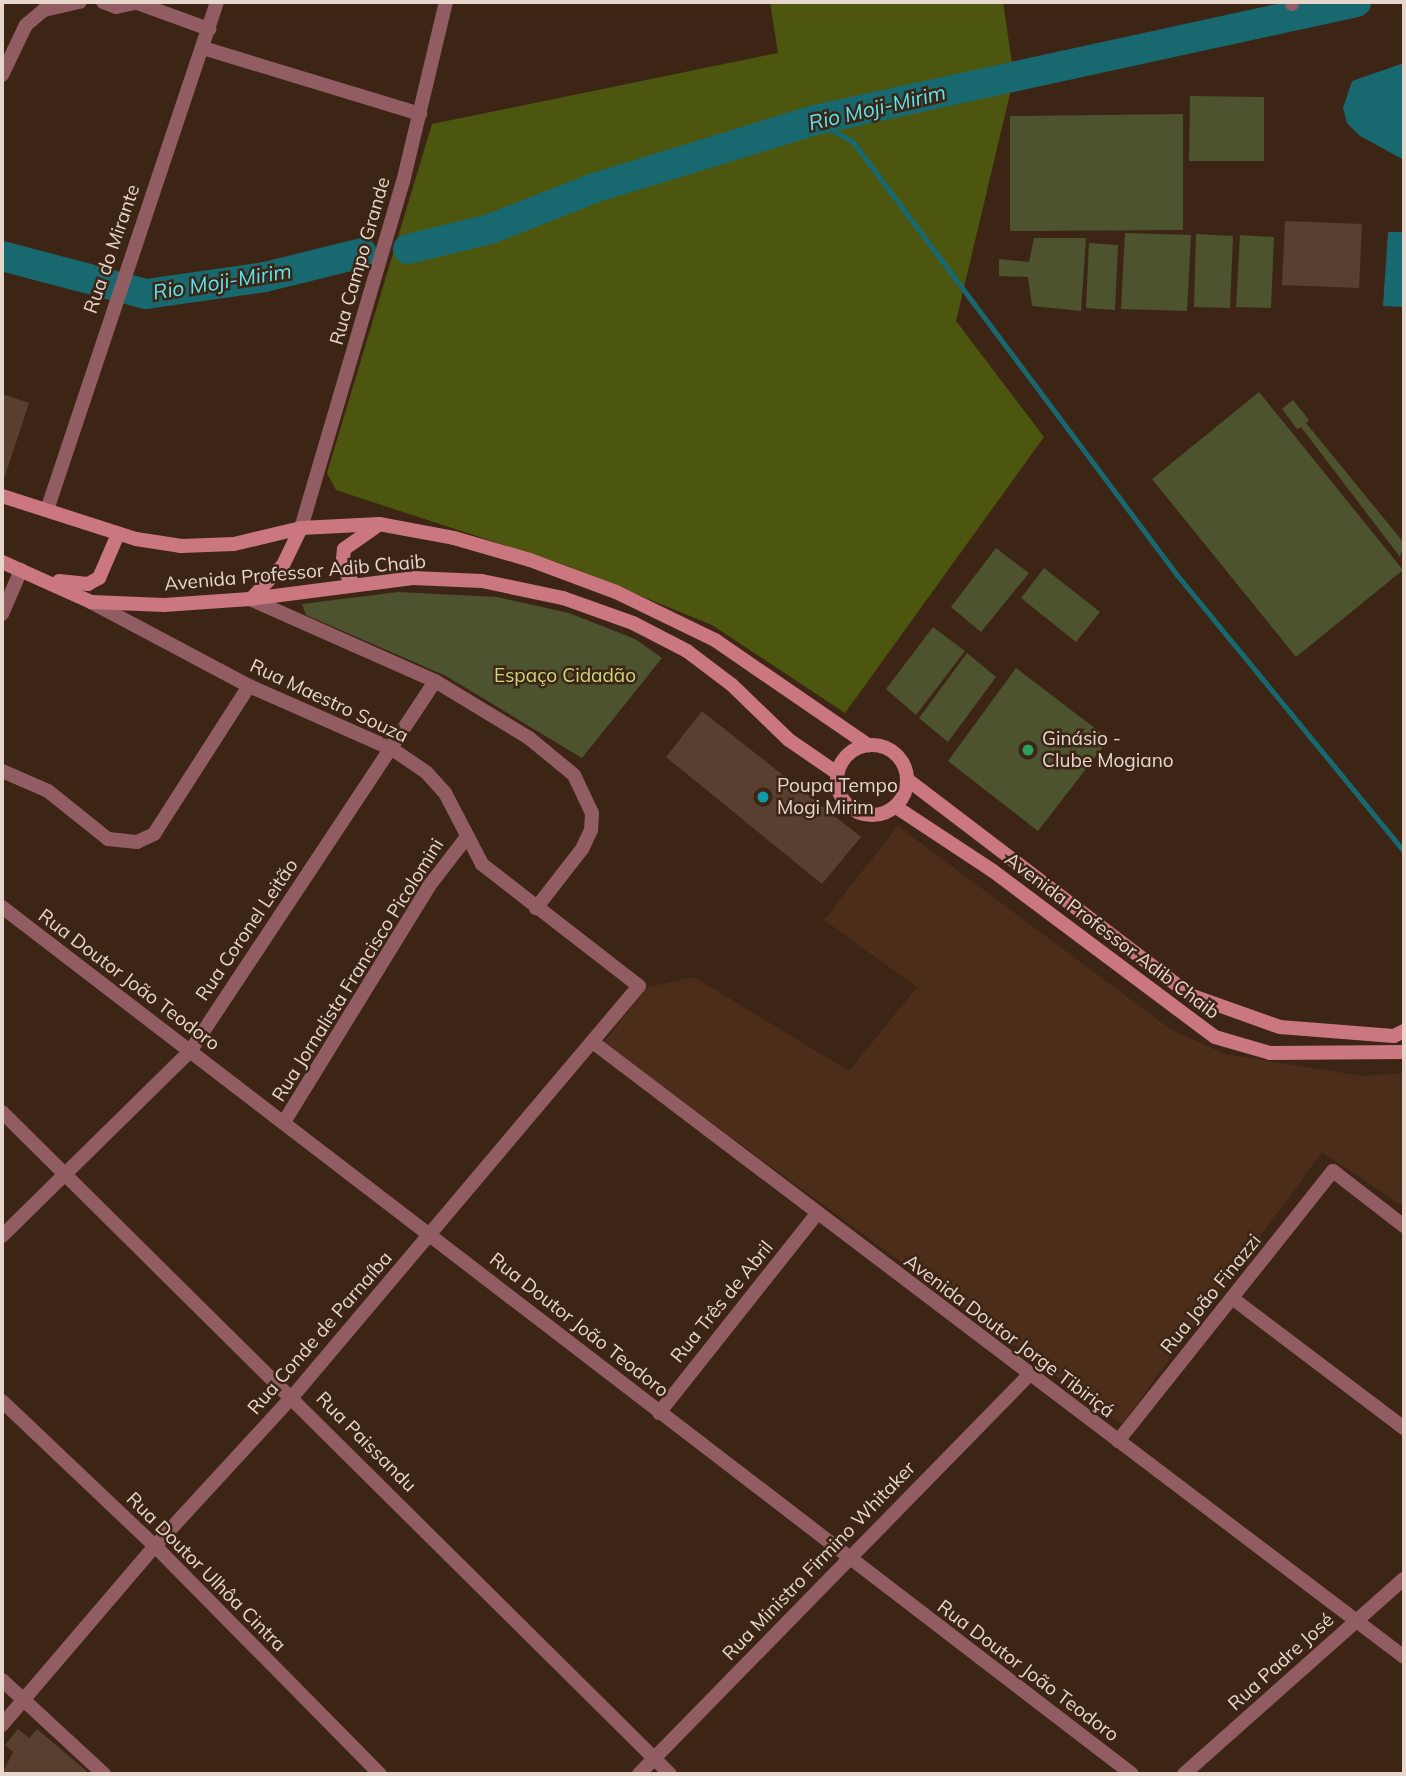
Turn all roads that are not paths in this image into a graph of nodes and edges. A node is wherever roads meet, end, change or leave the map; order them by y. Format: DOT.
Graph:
graph roads {
  1 [pos="80,2"];
  2 [pos="103,2"];
  3 [pos="138,2"];
  4 [pos="217,2"];
  5 [pos="446,2"];
  6 [pos="209,29"];
  7 [pos="203,48"];
  8 [pos="2,75"];
  9 [pos="420,114"];
  10 [pos="2,496"];
  11 [pos="2,505"];
  12 [pos="47,510"];
  13 [pos="380,524"];
  14 [pos="301,528"];
  15 [pos="118,534"];
  16 [pos="2,562"];
  17 [pos="21,570"];
  18 [pos="353,583"];
  19 [pos="250,600"];
  20 [pos="90,602"];
  21 [pos="2,614"];
  22 [pos="435,681"];
  23 [pos="249,686"];
  24 [pos="867,745"];
  25 [pos="392,749"];
  26 [pos="2,771"];
  27 [pos="837,773"];
  28 [pos="908,780"];
  29 [pos="896,807"];
  30 [pos="466,838"];
  31 [pos="2,907"];
  32 [pos="536,908"];
  33 [pos="639,986"];
  34 [pos="1404,1031"];
  35 [pos="594,1043"];
  36 [pos="191,1050"];
  37 [pos="1404,1052"];
  38 [pos="2,1112"];
  39 [pos="284,1122"];
  40 [pos="65,1173"];
  41 [pos="816,1215"];
  42 [pos="1404,1226"];
  43 [pos="431,1233"];
  44 [pos="2,1236"];
  45 [pos="1232,1298"];
  46 [pos="1028,1376"];
  47 [pos="293,1396"];
  48 [pos="2,1401"];
  49 [pos="659,1413"];
  50 [pos="1404,1428"];
  51 [pos="1118,1441"];
  52 [pos="155,1546"];
  53 [pos="847,1559"];
  54 [pos="1404,1579"];
  55 [pos="1356,1620"];
  56 [pos="1404,1657"];
  57 [pos="2,1680"];
  58 [pos="23,1700"];
  59 [pos="2,1725"];
  60 [pos="654,1759"];
  61 [pos="104,1774"];
  62 [pos="380,1774"];
  63 [pos="639,1774"];
  64 [pos="670,1774"];
  65 [pos="1132,1774"];
  66 [pos="1184,1774"];
  1 -- 8 [label="street"];
  2 -- 3 [label="street"];
  3 -- 6 [label="street"];
  4 -- 6 [label="street, Rua do Mirante"];
  5 -- 9 [label="street, Rua Campo Grande"];
  6 -- 7 [label="street, Rua do Mirante"];
  7 -- 9 [label="street"];
  7 -- 12 [label="street, Rua do Mirante"];
  9 -- 14 [label="street, Rua Campo Grande"];
  10 -- 12 [label="main road, Avenida Professor Adib Chaib"];
  11 -- 12 [label="main road"];
  12 -- 15 [label="main road, Avenida Professor Adib Chaib"];
  13 -- 14 [label="main road, Avenida Professor Adib Chaib"];
  13 -- 18 [label="main road"];
  13 -- 24 [label="main road, Avenida Professor Adib Chaib"];
  14 -- 15 [label="main road, Avenida Professor Adib Chaib"];
  14 -- 19 [label="main road"];
  15 -- 17 [label="main road"];
  16 -- 17 [label="main road, Avenida Professor Adib Chaib"];
  17 -- 20 [label="main road, Avenida Professor Adib Chaib"];
  17 -- 21 [label="street"];
  18 -- 19 [label="main road, Avenida Professor Adib Chaib"];
  18 -- 27 [label="main road, Avenida Professor Adib Chaib"];
  19 -- 20 [label="main road, Avenida Professor Adib Chaib"];
  19 -- 22 [label="street"];
  20 -- 23 [label="street, Rua Maestro Souza"];
  22 -- 25 [label="street, Rua Coronel Leitão"];
  22 -- 32 [label="street"];
  23 -- 25 [label="street, Rua Maestro Souza"];
  23 -- 26 [label="street"];
  24 -- 27 [label="main road"];
  24 -- 28 [label="main road"];
  25 -- 30 [label="street, Rua Maestro Souza"];
  25 -- 36 [label="street, Rua Coronel Leitão"];
  27 -- 29 [label="main road"];
  28 -- 29 [label="main road"];
  28 -- 34 [label="main road, Avenida Professor Adib Chaib"];
  29 -- 37 [label="main road, Avenida Professor Adib Chaib"];
  30 -- 32 [label="street, Rua Maestro Souza"];
  30 -- 39 [label="street, Rua Jornalista Francisco Picolomini"];
  31 -- 36 [label="street, Rua Doutor João Teodoro"];
  32 -- 33 [label="street, Rua Maestro Souza"];
  33 -- 35 [label="street, Rua Conde de Parnaíba"];
  35 -- 41 [label="street, Avenida Doutor Jorge Tibiriçá"];
  35 -- 43 [label="street, Rua Conde de Parnaíba"];
  36 -- 39 [label="street, Rua Doutor João Teodoro"];
  36 -- 40 [label="street, Rua Coronel Leitão"];
  38 -- 40 [label="street, Rua Paissandu"];
  39 -- 43 [label="street, Rua Doutor João Teodoro"];
  40 -- 44 [label="street, Rua Coronel Leitão"];
  40 -- 47 [label="street, Rua Paissandu"];
  41 -- 46 [label="street, Avenida Doutor Jorge Tibiriçá"];
  41 -- 49 [label="street, Rua Três de Abril"];
  42 -- 45 [label="street, Rua João Finazzi"];
  43 -- 47 [label="street, Rua Conde de Parnaíba"];
  43 -- 49 [label="street, Rua Doutor João Teodoro"];
  45 -- 50 [label="street"];
  45 -- 51 [label="street, Rua João Finazzi"];
  46 -- 51 [label="street, Avenida Doutor Jorge Tibiriçá"];
  46 -- 53 [label="street, Rua Ministro Firmino Whitaker"];
  47 -- 52 [label="street, Rua Conde de Parnaíba"];
  47 -- 60 [label="street, Rua Paissandu"];
  48 -- 52 [label="street, Rua Doutor Ulhôa Cintra"];
  49 -- 53 [label="street, Rua Doutor João Teodoro"];
  51 -- 55 [label="street, Avenida Doutor Jorge Tibiriçá"];
  52 -- 58 [label="street, Rua Conde de Parnaíba"];
  52 -- 62 [label="street, Rua Doutor Ulhôa Cintra"];
  53 -- 60 [label="street, Rua Ministro Firmino Whitaker"];
  53 -- 65 [label="street, Rua Doutor João Teodoro"];
  54 -- 55 [label="street, Rua Padre José"];
  55 -- 56 [label="street, Avenida Doutor Jorge Tibiriçá"];
  55 -- 66 [label="street, Rua Padre José"];
  57 -- 58 [label="street"];
  58 -- 59 [label="street, Rua Conde de Parnaíba"];
  58 -- 61 [label="street"];
  60 -- 63 [label="street, Rua Ministro Firmino Whitaker"];
  60 -- 64 [label="street, Rua Paissandu"];
}
